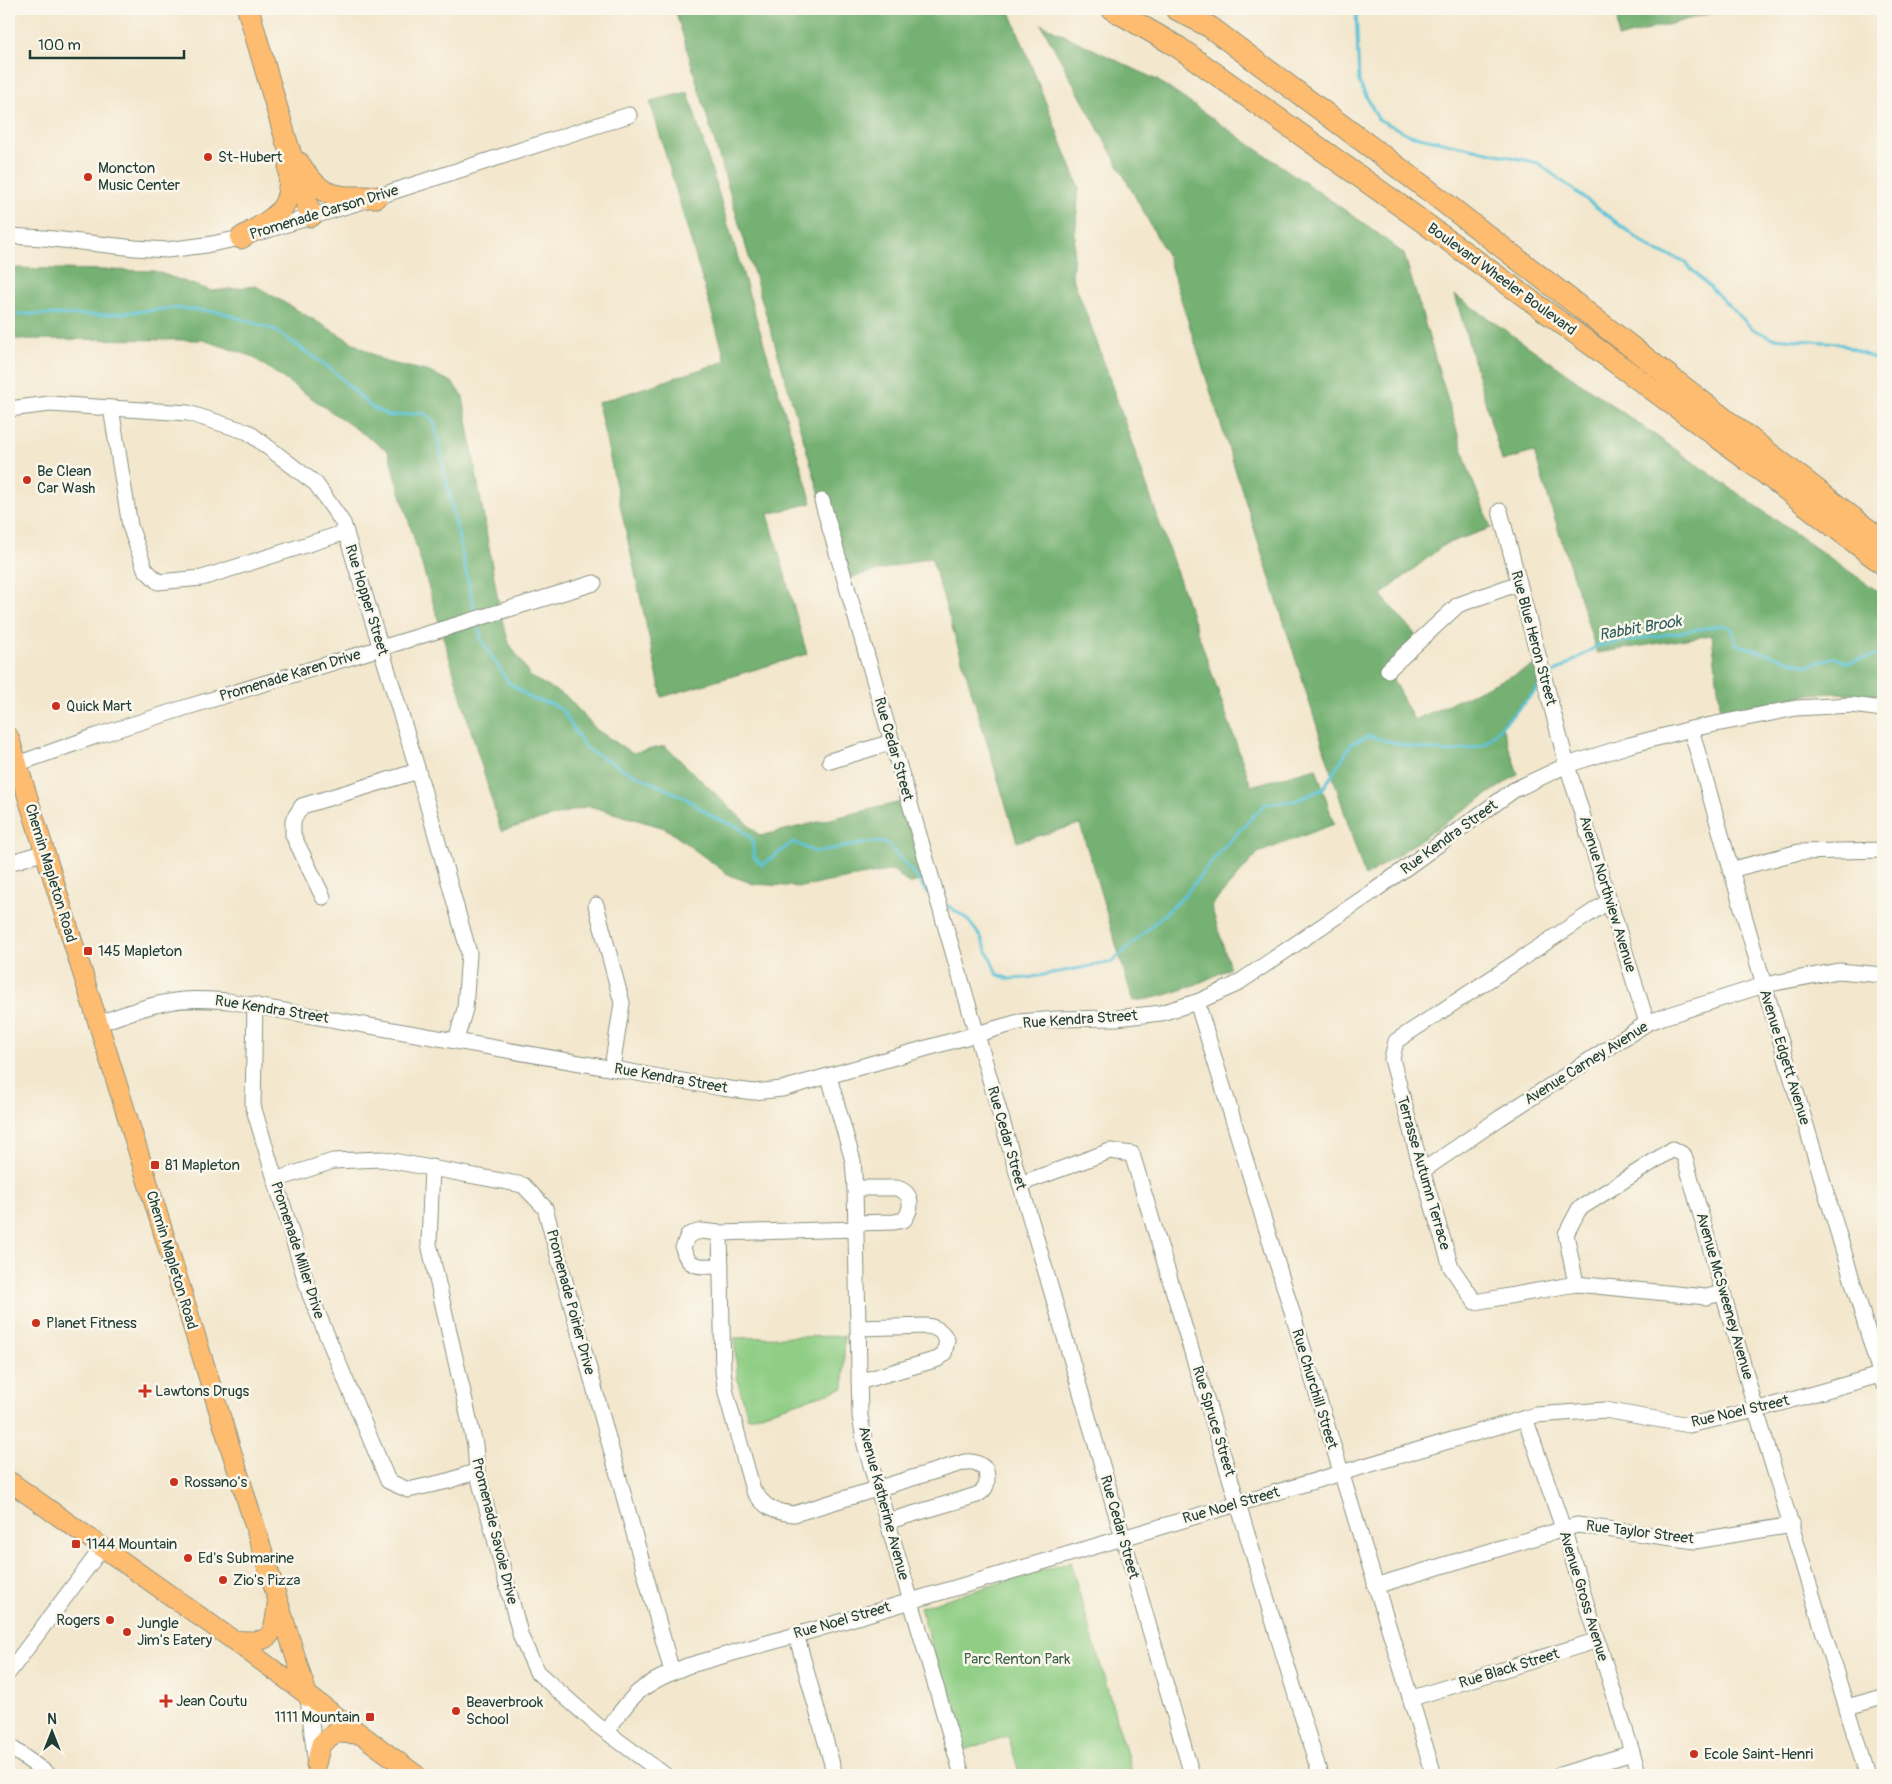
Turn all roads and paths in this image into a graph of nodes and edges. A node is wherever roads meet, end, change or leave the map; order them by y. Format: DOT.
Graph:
graph roads {
  1 [pos="248,9"];
  2 [pos="1112,9"];
  3 [pos="1176,9"];
  4 [pos="629,115"];
  5 [pos="287,143"];
  6 [pos="376,197"];
  7 [pos="311,216"];
  8 [pos="9,236"];
  9 [pos="241,238"];
  10 [pos="110,408"];
  11 [pos="9,409"];
  12 [pos="822,501"];
  13 [pos="1500,511"];
  14 [pos="346,532"];
  15 [pos="1883,541"];
  16 [pos="1883,564"];
  17 [pos="1519,582"];
  18 [pos="594,583"];
  19 [pos="381,648"];
  20 [pos="1388,670"];
  21 [pos="1883,708"];
  22 [pos="1690,730"];
  23 [pos="9,737"];
  24 [pos="892,742"];
  25 [pos="830,761"];
  26 [pos="17,764"];
  27 [pos="1568,765"];
  28 [pos="418,771"];
  29 [pos="1883,850"];
  30 [pos="45,852"];
  31 [pos="9,862"];
  32 [pos="1730,870"];
  33 [pos="323,897"];
  34 [pos="1609,901"];
  35 [pos="596,905"];
  36 [pos="1883,976"];
  37 [pos="1764,985"];
  38 [pos="1197,1002"];
  39 [pos="255,1005"];
  40 [pos="1647,1023"];
  41 [pos="98,1024"];
  42 [pos="977,1034"];
  43 [pos="456,1040"];
  44 [pos="612,1068"];
  45 [pos="829,1077"];
  46 [pos="432,1167"];
  47 [pos="1422,1170"];
  48 [pos="275,1180"];
  49 [pos="1020,1184"];
  50 [pos="855,1188"];
  51 [pos="856,1226"];
  52 [pos="720,1233"];
  53 [pos="721,1266"];
  54 [pos="1576,1284"];
  55 [pos="1723,1293"];
  56 [pos="859,1328"];
  57 [pos="1882,1377"];
  58 [pos="859,1382"];
  59 [pos="1756,1410"];
  60 [pos="1525,1418"];
  61 [pos="477,1471"];
  62 [pos="1340,1473"];
  63 [pos="9,1481"];
  64 [pos="878,1488"];
  65 [pos="1239,1502"];
  66 [pos="889,1521"];
  67 [pos="1792,1525"];
  68 [pos="1563,1528"];
  69 [pos="1123,1536"];
  70 [pos="102,1548"];
  71 [pos="1375,1586"];
  72 [pos="278,1598"];
  73 [pos="911,1600"];
  74 [pos="796,1634"];
  75 [pos="232,1640"];
  76 [pos="1598,1640"];
  77 [pos="9,1672"];
  78 [pos="672,1672"];
  79 [pos="1415,1696"];
  80 [pos="308,1697"];
  81 [pos="1883,1697"];
  82 [pos="1847,1707"];
  83 [pos="607,1732"];
  84 [pos="359,1734"];
  85 [pos="9,1746"];
  86 [pos="1632,1754"];
  87 [pos="317,1770"];
  88 [pos="49,1775"];
  89 [pos="416,1775"];
  90 [pos="665,1775"];
  91 [pos="835,1775"];
  92 [pos="962,1775"];
  93 [pos="1192,1775"];
  94 [pos="1320,1775"];
  95 [pos="1434,1775"];
  96 [pos="1560,1775"];
  97 [pos="1639,1775"];
  98 [pos="1867,1775"];
  1 -- 5 [label="highway"];
  2 -- 16 [label="highway, Boulevard Wheeler Boulevard"];
  3 -- 15 [label="highway, Boulevard Wheeler Boulevard"];
  4 -- 6 [label="street, Promenade Carson Drive"];
  5 -- 6 [label="highway"];
  5 -- 7 [label="highway"];
  5 -- 9 [label="highway"];
  6 -- 7 [label="street, Promenade Carson Drive"];
  7 -- 9 [label="street, Promenade Carson Drive"];
  8 -- 9 [label="street, Promenade Carson Drive"];
  10 -- 11 [label="street, Rue Hopper Street"];
  10 -- 14 [label="street, Rue Hopper Street"];
  10 -- 14 [label="street"];
  12 -- 24 [label="street, Rue Cedar Street"];
  13 -- 17 [label="street, Rue Blue Heron Street"];
  14 -- 19 [label="street, Rue Hopper Street"];
  17 -- 20 [label="street"];
  17 -- 27 [label="street, Rue Blue Heron Street"];
  18 -- 19 [label="street, Promenade Karen Drive"];
  19 -- 26 [label="street, Promenade Karen Drive"];
  19 -- 28 [label="street, Rue Hopper Street"];
  21 -- 22 [label="street, Rue Kendra Street"];
  22 -- 27 [label="street, Rue Kendra Street"];
  22 -- 32 [label="street, Avenue Edgett Avenue"];
  23 -- 26 [label="main road, Chemin Mapleton Road"];
  24 -- 25 [label="street"];
  24 -- 42 [label="street, Rue Cedar Street"];
  26 -- 30 [label="main road, Chemin Mapleton Road"];
  27 -- 34 [label="street, Avenue Northview Avenue"];
  27 -- 38 [label="street, Rue Kendra Street"];
  28 -- 33 [label="street"];
  28 -- 43 [label="street, Rue Hopper Street"];
  29 -- 32 [label="street"];
  30 -- 31 [label="street"];
  30 -- 41 [label="main road, Chemin Mapleton Road"];
  32 -- 37 [label="street, Avenue Edgett Avenue"];
  34 -- 40 [label="street, Avenue Northview Avenue"];
  34 -- 47 [label="street, Terrasse Autumn Terrace"];
  35 -- 44 [label="street"];
  36 -- 37 [label="street, Avenue Carney Avenue"];
  37 -- 40 [label="street, Avenue Carney Avenue"];
  37 -- 57 [label="street, Avenue Edgett Avenue"];
  38 -- 42 [label="street, Rue Kendra Street"];
  38 -- 62 [label="street, Rue Churchill Street"];
  39 -- 41 [label="street, Rue Kendra Street"];
  39 -- 43 [label="street, Rue Kendra Street"];
  39 -- 48 [label="street, Promenade Miller Drive"];
  40 -- 47 [label="street, Avenue Carney Avenue"];
  41 -- 72 [label="main road, Chemin Mapleton Road"];
  42 -- 45 [label="street, Rue Kendra Street"];
  42 -- 49 [label="street, Rue Cedar Street"];
  43 -- 44 [label="street, Rue Kendra Street"];
  44 -- 45 [label="street, Rue Kendra Street"];
  45 -- 50 [label="street, Avenue Katherine Avenue"];
  46 -- 48 [label="street, Promenade Poirier Drive"];
  46 -- 61 [label="street, Promenade Savoie Drive"];
  46 -- 78 [label="street, Promenade Poirier Drive"];
  47 -- 54 [label="street, Terrasse Autumn Terrace"];
  48 -- 61 [label="street, Promenade Miller Drive"];
  49 -- 65 [label="street, Rue Spruce Street"];
  49 -- 69 [label="street, Rue Cedar Street"];
  50 -- 51 [label="street, Avenue Katherine Avenue"];
  50 -- 51 [label="street"];
  51 -- 52 [label="street"];
  51 -- 56 [label="street, Avenue Katherine Avenue"];
  52 -- 53 [label="street"];
  52 -- 53 [label="street"];
  53 -- 64 [label="street"];
  54 -- 55 [label="street, Terrasse Autumn Terrace"];
  54 -- 55 [label="street, Avenue McSweeney Avenue"];
  55 -- 59 [label="street, Avenue McSweeney Avenue"];
  56 -- 58 [label="street, Avenue Katherine Avenue"];
  56 -- 58 [label="street"];
  57 -- 59 [label="street, Rue Noel Street"];
  58 -- 64 [label="street, Avenue Katherine Avenue"];
  59 -- 60 [label="street, Rue Noel Street"];
  59 -- 67 [label="street, Avenue McSweeney Avenue"];
  60 -- 62 [label="street, Rue Noel Street"];
  60 -- 68 [label="street, Avenue Gross Avenue"];
  61 -- 83 [label="street, Promenade Savoie Drive"];
  62 -- 65 [label="street, Rue Noel Street"];
  62 -- 71 [label="street, Rue Churchill Street"];
  63 -- 70 [label="main road"];
  64 -- 66 [label="street, Avenue Katherine Avenue"];
  64 -- 66 [label="street"];
  65 -- 69 [label="street, Rue Noel Street"];
  65 -- 94 [label="street, Rue Spruce Street"];
  66 -- 73 [label="street, Avenue Katherine Avenue"];
  67 -- 68 [label="street, Rue Taylor Street"];
  67 -- 82 [label="street, Avenue McSweeney Avenue"];
  68 -- 71 [label="street, Rue Taylor Street"];
  68 -- 76 [label="street, Avenue Gross Avenue"];
  69 -- 73 [label="street, Rue Noel Street"];
  69 -- 93 [label="street, Rue Cedar Street"];
  70 -- 75 [label="main road"];
  70 -- 77 [label="street"];
  71 -- 79 [label="street, Rue Churchill Street"];
  72 -- 75 [label="main road"];
  72 -- 80 [label="main road, Chemin Mapleton Road"];
  73 -- 74 [label="street, Rue Noel Street"];
  73 -- 92 [label="street, Avenue Katherine Avenue"];
  74 -- 78 [label="street, Rue Noel Street"];
  74 -- 91 [label="street"];
  75 -- 80 [label="main road"];
  76 -- 79 [label="street, Rue Black Street"];
  76 -- 86 [label="street, Avenue Gross Avenue"];
  78 -- 83 [label="street, Rue Noel Street"];
  79 -- 95 [label="street, Rue Churchill Street"];
  80 -- 84 [label="main road"];
  80 -- 87 [label="street"];
  81 -- 82 [label="street"];
  82 -- 98 [label="street, Avenue McSweeney Avenue"];
  83 -- 90 [label="street, Promenade Savoie Drive"];
  84 -- 87 [label="main road"];
  84 -- 89 [label="main road"];
  85 -- 88 [label="street"];
  86 -- 96 [label="street"];
  86 -- 97 [label="street, Avenue Gross Avenue"];
}
